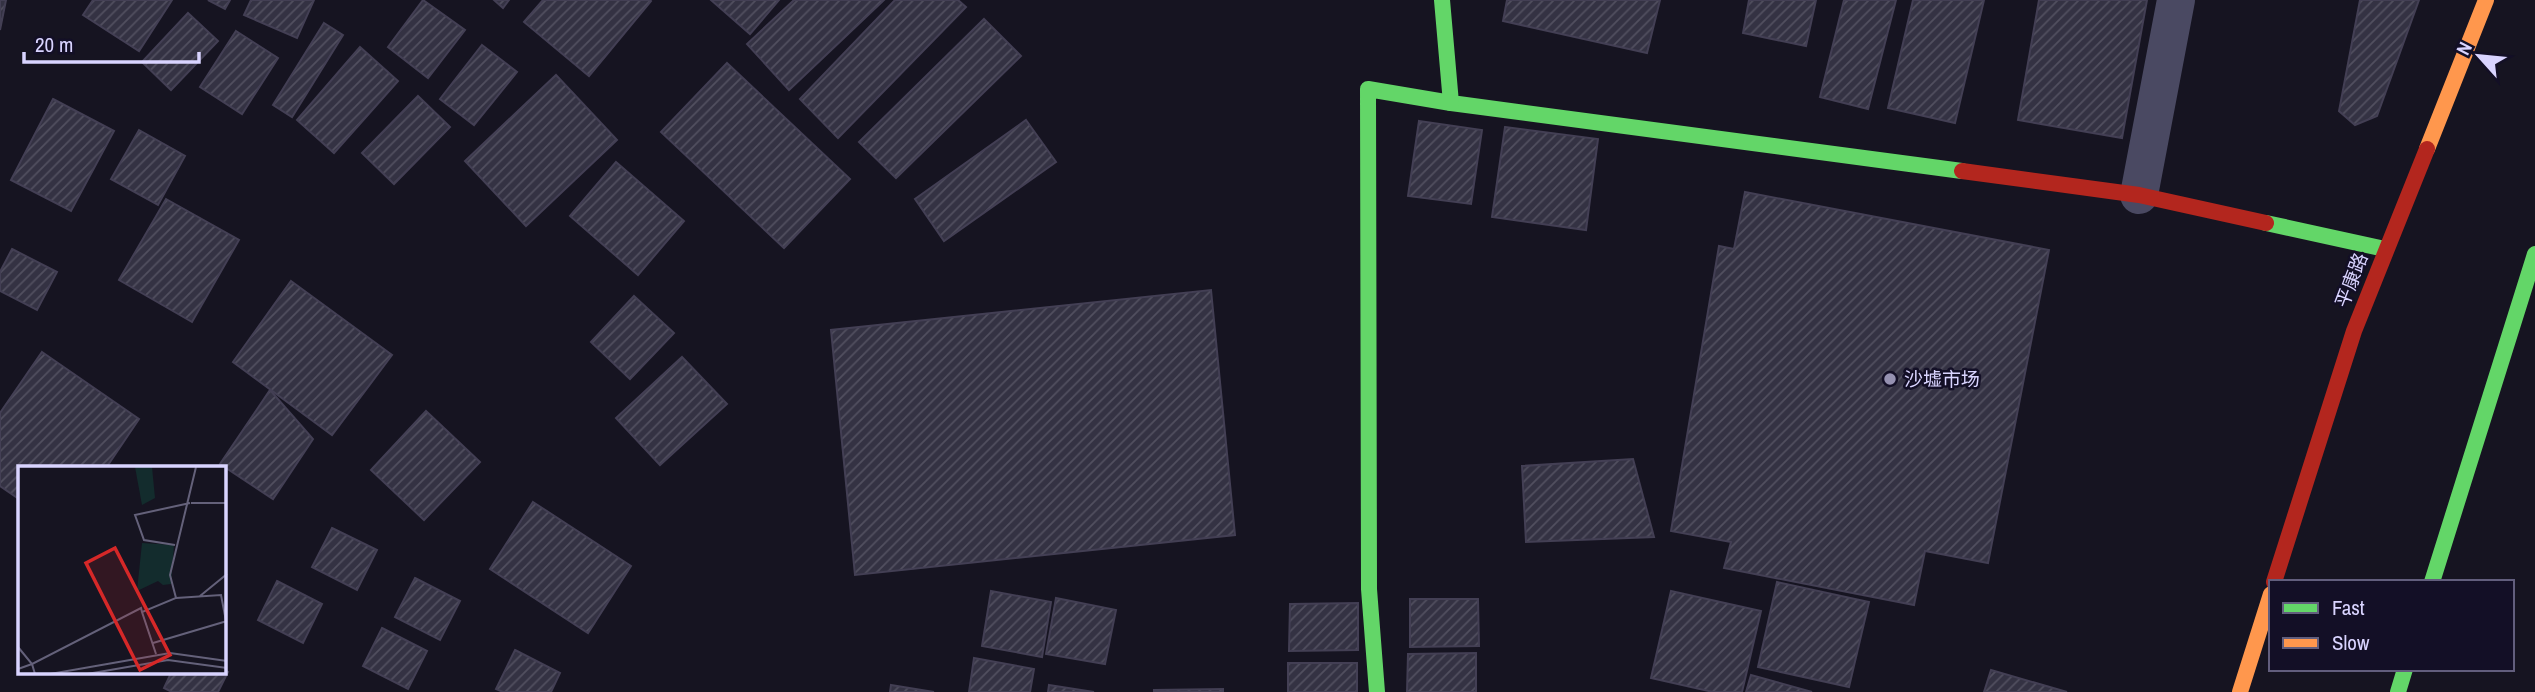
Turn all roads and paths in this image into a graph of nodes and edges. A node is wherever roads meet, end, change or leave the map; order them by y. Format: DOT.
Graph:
graph roads {
  1 [pos="1442,0"];
  2 [pos="2176,0"];
  3 [pos="2486,0"];
  4 [pos="1451,103"];
  5 [pos="2139,195"];
  6 [pos="2385,249"];
  7 [pos="2531,279"];
  8 [pos="2275,580"];
  9 [pos="2433,580"];
  10 [pos="2269,600"];
  11 [pos="2404,671"];
  12 [pos="1377,692"];
  13 [pos="2240,692"];
  14 [pos="2398,692"];
  1 -- 4 [label="street"];
  2 -- 5 [label="street"];
  3 -- 6 [label="street, 平康路"];
  4 -- 5 [label="street"];
  4 -- 12 [label="street"];
  5 -- 6 [label="street"];
  6 -- 8 [label="street, 平康路"];
  7 -- 9 [label="street"];
  10 -- 13 [label="street"];
  11 -- 14 [label="street"];
}
